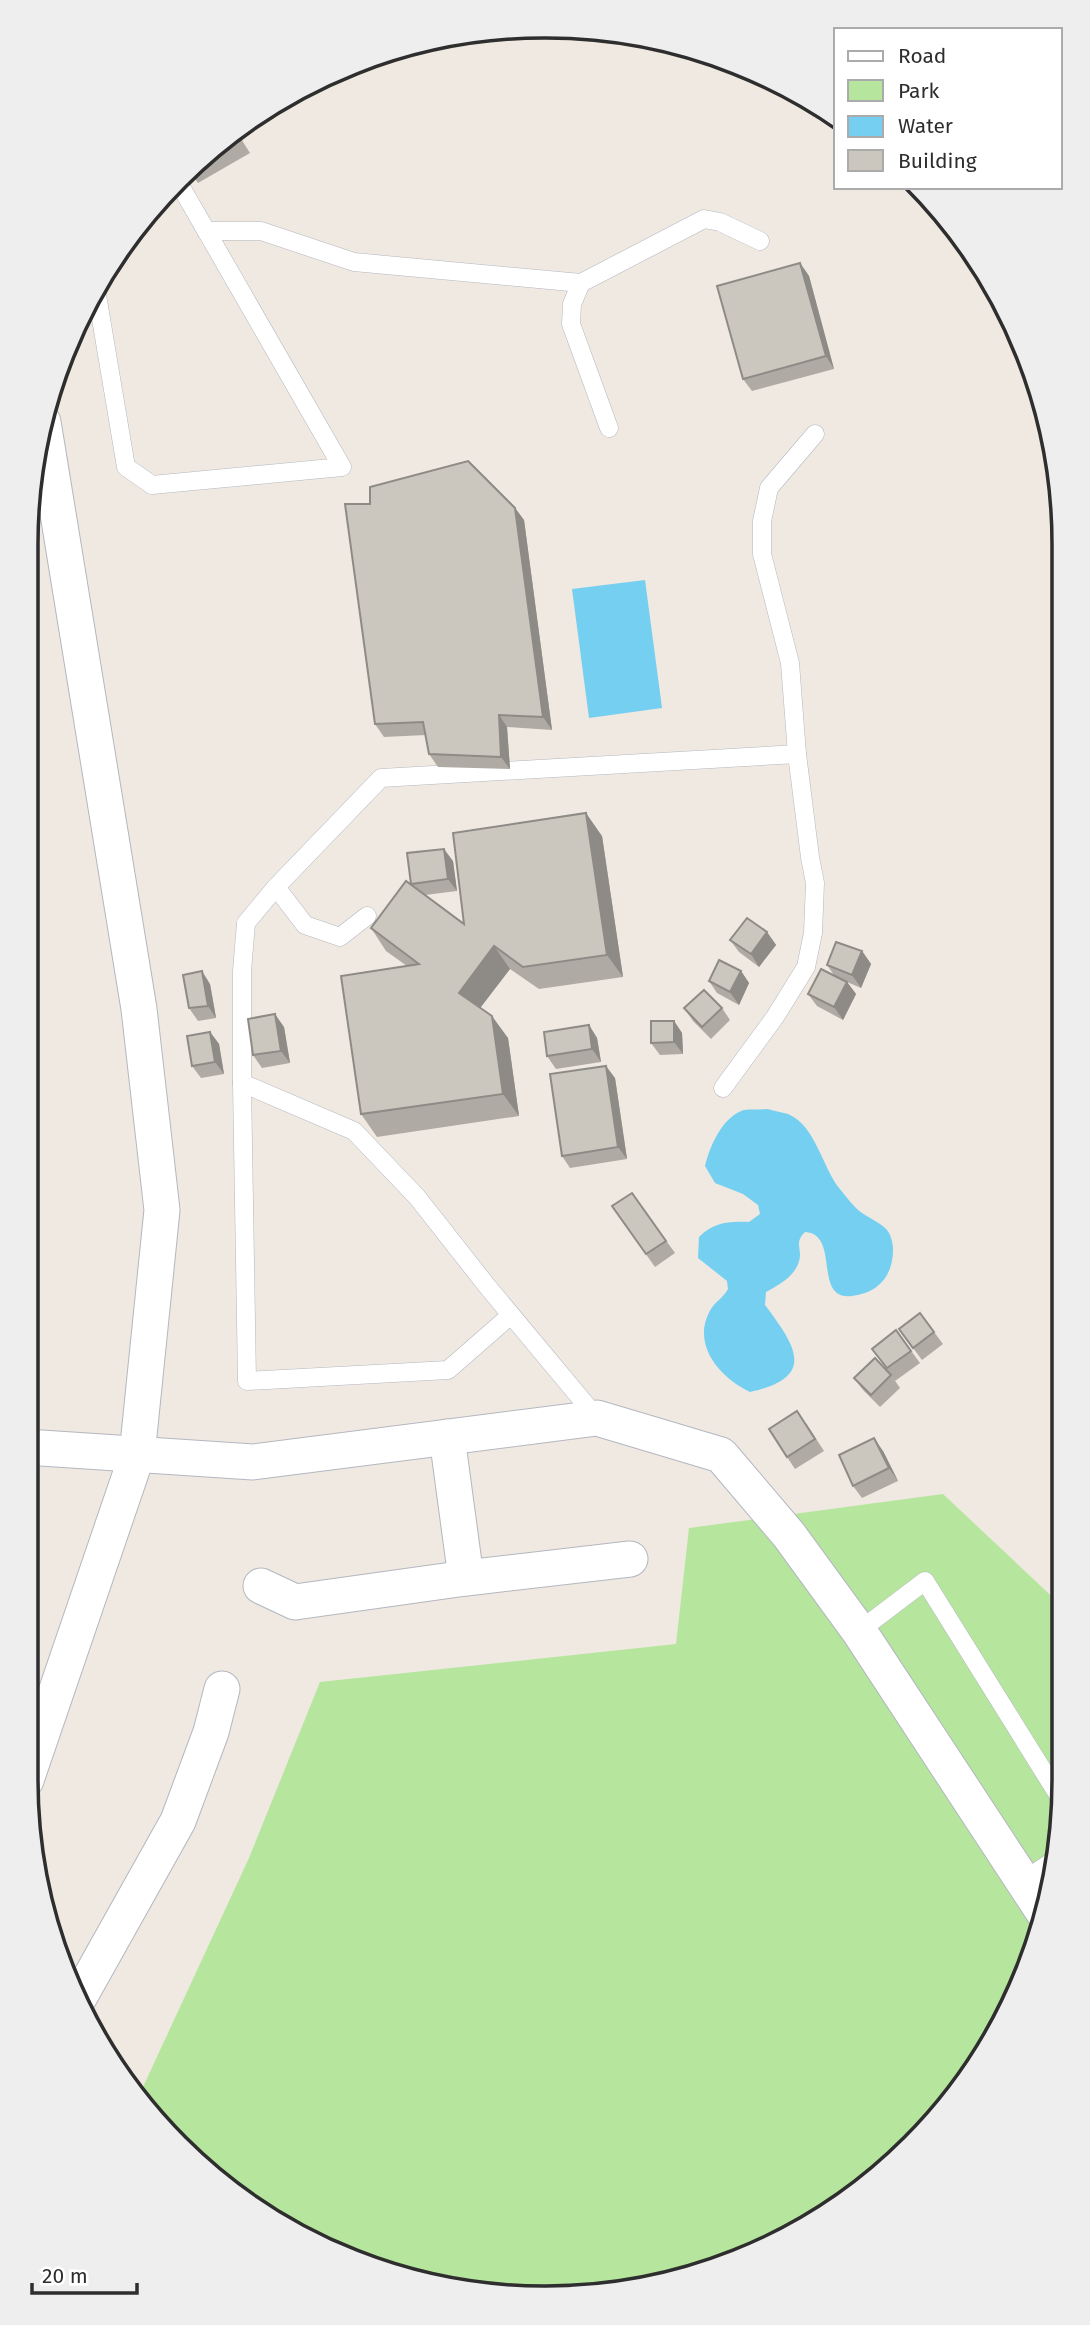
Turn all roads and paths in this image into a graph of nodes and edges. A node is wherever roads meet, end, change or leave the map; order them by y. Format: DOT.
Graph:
graph roads {
  1 [pos="183,191"];
  2 [pos="206,231"];
  3 [pos="760,241"];
  4 [pos="581,283"];
  5 [pos="99,306"];
  6 [pos="609,428"];
  7 [pos="815,434"];
  8 [pos="47,449"];
  9 [pos="797,754"];
  10 [pos="276,887"];
  11 [pos="367,916"];
  12 [pos="242,1083"];
  13 [pos="723,1088"];
  14 [pos="511,1315"];
  15 [pos="597,1418"];
  16 [pos="447,1437"];
  17 [pos="38,1448"];
  18 [pos="137,1455"];
  19 [pos="630,1559"];
  20 [pos="466,1578"];
  21 [pos="261,1586"];
  22 [pos="859,1630"];
  23 [pos="222,1689"];
  24 [pos="38,1745"];
  25 [pos="1052,1785"];
  26 [pos="1044,1867"];
  27 [pos="1023,1881"];
  28 [pos="1036,1901"];
  29 [pos="84,1989"];
  1 -- 2 [label="lane"];
  2 -- 4 [label="lane"];
  2 -- 5 [label="lane"];
  3 -- 4 [label="lane"];
  4 -- 6 [label="lane"];
  7 -- 9 [label="lane"];
  8 -- 18 [label="street"];
  9 -- 10 [label="lane"];
  9 -- 13 [label="lane"];
  10 -- 11 [label="lane"];
  10 -- 12 [label="lane"];
  12 -- 14 [label="lane"];
  12 -- 14 [label="lane"];
  14 -- 15 [label="lane"];
  15 -- 16 [label="street"];
  15 -- 22 [label="street"];
  16 -- 18 [label="street"];
  16 -- 20 [label="street"];
  17 -- 18 [label="street"];
  18 -- 24 [label="street"];
  19 -- 20 [label="street"];
  20 -- 21 [label="street"];
  22 -- 25 [label="lane"];
  22 -- 27 [label="street"];
  23 -- 29 [label="street"];
  26 -- 27 [label="lane"];
  27 -- 28 [label="street"];
}
